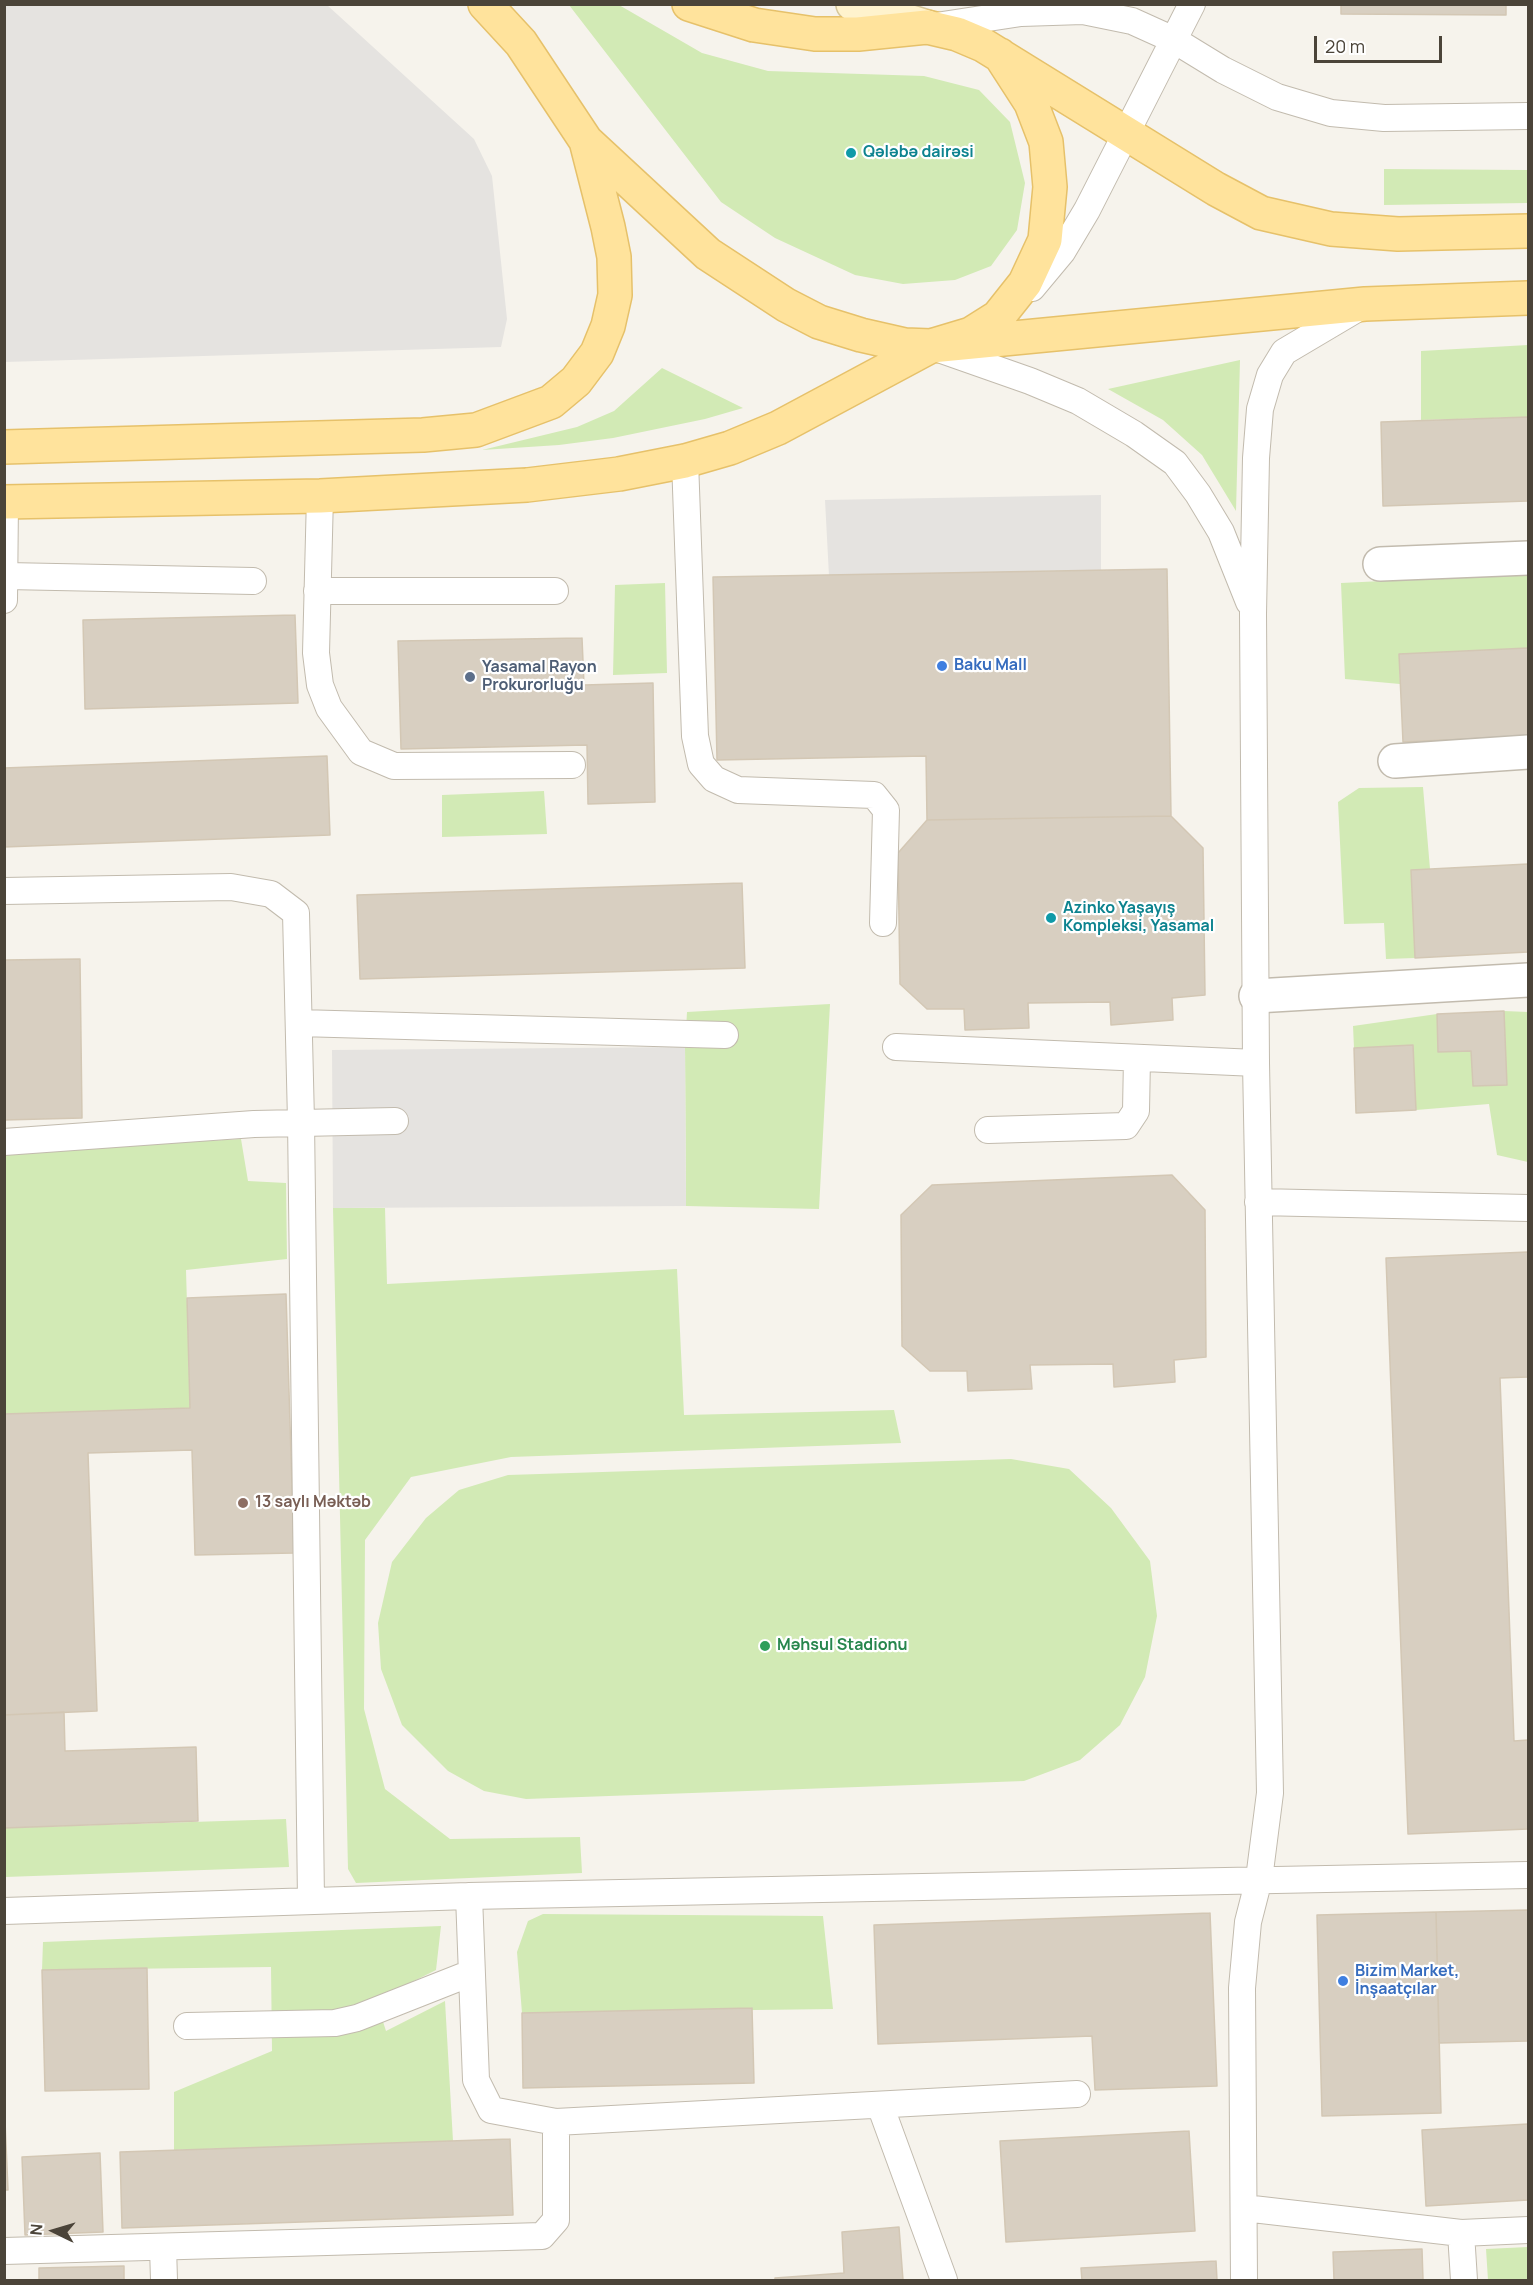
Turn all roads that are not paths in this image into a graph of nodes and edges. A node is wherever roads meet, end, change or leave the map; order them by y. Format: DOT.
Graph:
graph roads {
  1 [pos="485,4"];
  2 [pos="690,4"];
  3 [pos="853,4"];
  4 [pos="1192,4"];
  5 [pos="927,27"];
  6 [pos="1174,40"];
  7 [pos="1000,55"];
  8 [pos="1528,116"];
  9 [pos="586,141"];
  10 [pos="1528,231"];
  11 [pos="1528,298"];
  12 [pos="1365,303"];
  13 [pos="998,317"];
  14 [pos="931,346"];
  15 [pos="4,447"];
  16 [pos="685,461"];
  17 [pos="320,496"];
  18 [pos="5,502"];
  19 [pos="1528,558"];
  20 [pos="1380,564"];
  21 [pos="253,581"];
  22 [pos="6,588"];
  23 [pos="317,591"];
  24 [pos="555,591"];
  25 [pos="1253,614"];
  26 [pos="1528,752"];
  27 [pos="1395,761"];
  28 [pos="572,765"];
  29 [pos="4,891"];
  30 [pos="883,923"];
  31 [pos="1528,980"];
  32 [pos="1257,996"];
  33 [pos="299,1023"];
  34 [pos="725,1035"];
  35 [pos="896,1047"];
  36 [pos="1137,1058"];
  37 [pos="1256,1063"];
  38 [pos="301,1121"];
  39 [pos="395,1121"];
  40 [pos="988,1130"];
  41 [pos="4,1142"];
  42 [pos="1258,1202"];
  43 [pos="1528,1208"];
  44 [pos="1528,1875"];
  45 [pos="1259,1879"];
  46 [pos="469,1896"];
  47 [pos="311,1900"];
  48 [pos="4,1911"];
  49 [pos="471,1973"];
  50 [pos="187,2026"];
  51 [pos="1077,2094"];
  52 [pos="880,2105"];
  53 [pos="556,2122"];
  54 [pos="1244,2208"];
  55 [pos="1528,2230"];
  56 [pos="1461,2233"];
  57 [pos="163,2247"];
  58 [pos="4,2251"];
  59 [pos="165,2280"];
  60 [pos="944,2280"];
  61 [pos="1244,2280"];
  62 [pos="1464,2280"];
  1 -- 9 [label="main road"];
  2 -- 5 [label="main road"];
  3 -- 5 [label="main road"];
  4 -- 6 [label="lane"];
  5 -- 6 [label="lane"];
  5 -- 7 [label="main road"];
  6 -- 8 [label="lane"];
  6 -- 13 [label="lane"];
  7 -- 10 [label="main road"];
  7 -- 13 [label="main road"];
  9 -- 14 [label="main road"];
  9 -- 15 [label="main road"];
  11 -- 12 [label="main road"];
  12 -- 14 [label="main road"];
  12 -- 25 [label="lane"];
  13 -- 14 [label="main road"];
  14 -- 16 [label="main road"];
  14 -- 25 [label="lane"];
  16 -- 17 [label="main road"];
  16 -- 30 [label="lane"];
  17 -- 18 [label="main road"];
  17 -- 23 [label="lane"];
  18 -- 22 [label="lane"];
  19 -- 20 [label="street"];
  21 -- 22 [label="lane"];
  23 -- 24 [label="lane"];
  23 -- 28 [label="lane"];
  25 -- 32 [label="lane"];
  26 -- 27 [label="street"];
  29 -- 33 [label="lane"];
  31 -- 32 [label="street"];
  32 -- 37 [label="lane"];
  33 -- 34 [label="lane"];
  33 -- 38 [label="lane"];
  35 -- 36 [label="lane"];
  36 -- 37 [label="lane"];
  36 -- 40 [label="lane"];
  37 -- 42 [label="lane"];
  38 -- 39 [label="lane"];
  38 -- 41 [label="lane"];
  38 -- 47 [label="lane"];
  42 -- 43 [label="lane"];
  42 -- 45 [label="lane"];
  44 -- 45 [label="lane"];
  45 -- 46 [label="lane"];
  45 -- 54 [label="lane"];
  46 -- 47 [label="lane"];
  46 -- 49 [label="lane"];
  47 -- 48 [label="lane"];
  49 -- 50 [label="lane"];
  49 -- 53 [label="lane"];
  51 -- 52 [label="lane"];
  52 -- 53 [label="lane"];
  52 -- 60 [label="lane"];
  53 -- 57 [label="lane"];
  54 -- 56 [label="lane"];
  54 -- 61 [label="lane"];
  55 -- 56 [label="lane"];
  56 -- 62 [label="lane"];
  57 -- 58 [label="lane"];
  57 -- 59 [label="lane"];
}
